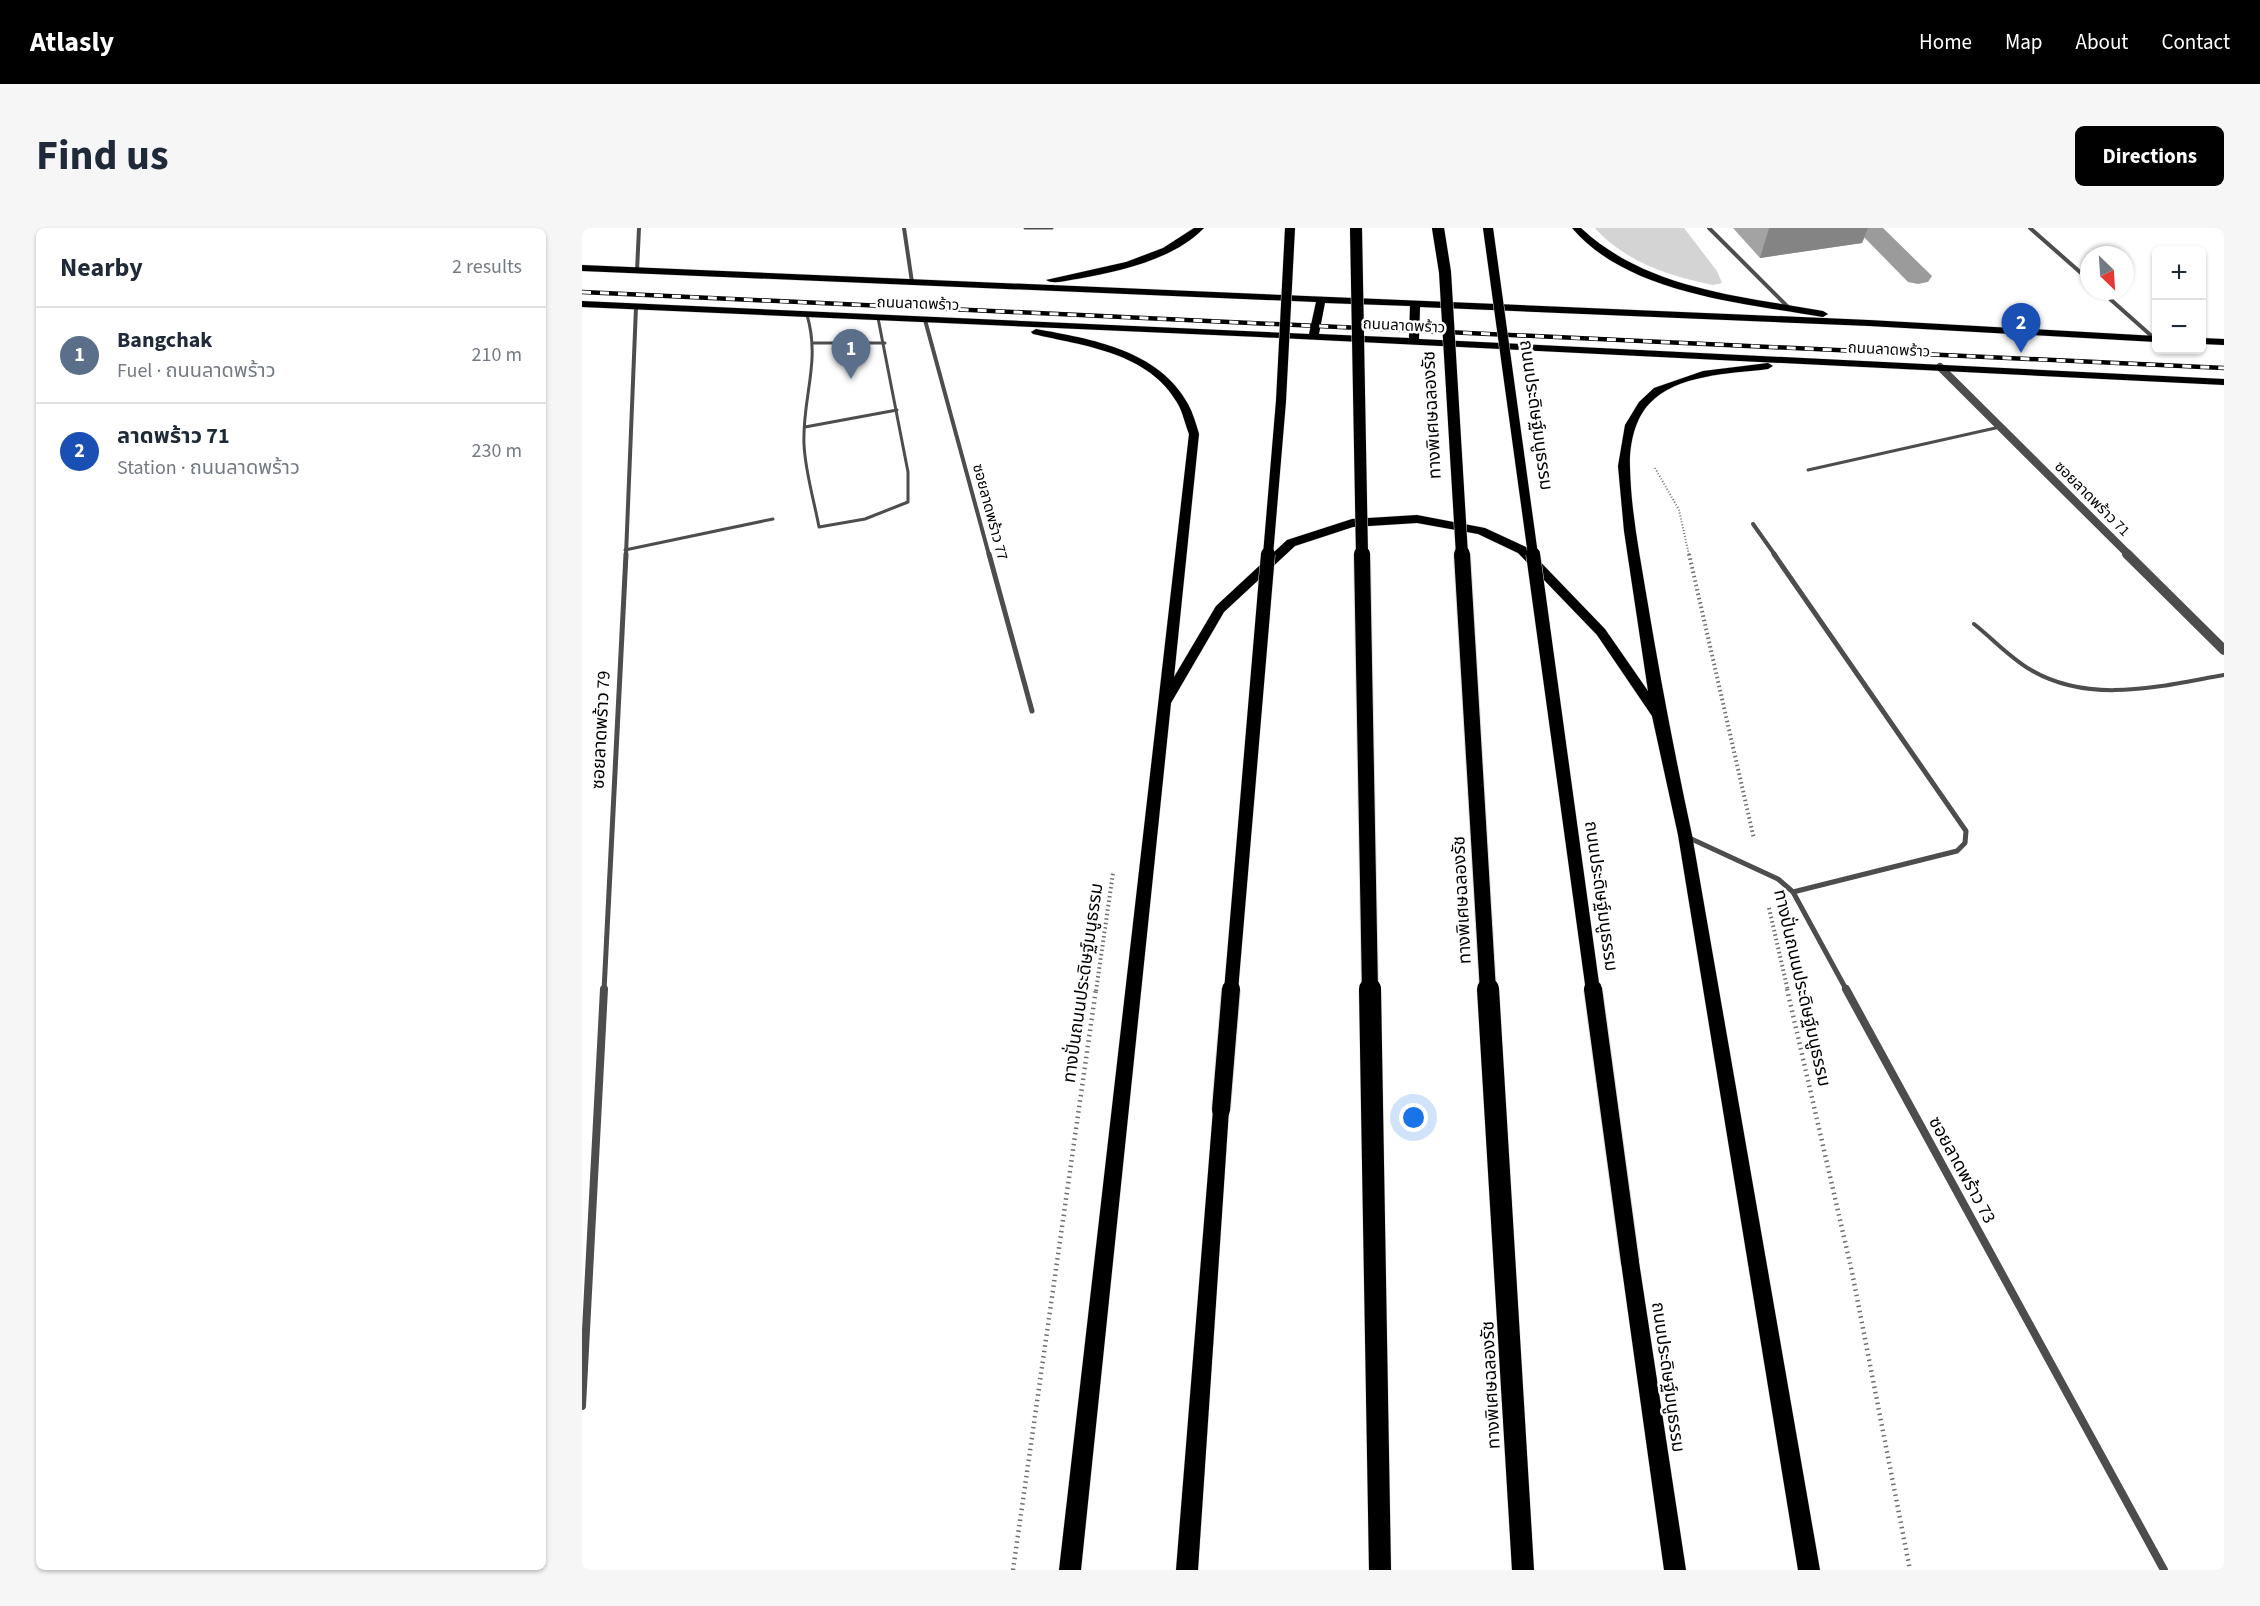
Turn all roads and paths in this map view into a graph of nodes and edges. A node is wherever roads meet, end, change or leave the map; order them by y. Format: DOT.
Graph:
graph roads {
  1 [pos="639,228"];
  2 [pos="904,228"];
  3 [pos="1025,228"];
  4 [pos="1052,228"];
  5 [pos="1200,228"];
  6 [pos="1290,228"];
  7 [pos="1356,228"];
  8 [pos="1437,228"];
  9 [pos="1488,228"];
  10 [pos="1576,228"];
  11 [pos="1709,228"];
  12 [pos="2030,228"];
  13 [pos="582,268"];
  14 [pos="637,271"];
  15 [pos="2080,272"];
  16 [pos="912,282"];
  17 [pos="1010,286"];
  18 [pos="1321,299"];
  19 [pos="2111,300"];
  20 [pos="1415,303"];
  21 [pos="582,304"];
  22 [pos="636,307"];
  23 [pos="1788,307"];
  24 [pos="807,315"];
  25 [pos="878,318"];
  26 [pos="925,320"];
  27 [pos="974,322"];
  28 [pos="1869,323"];
  29 [pos="2152,336"];
  30 [pos="1313,337"];
  31 [pos="2152,339"];
  32 [pos="2206,341"];
  33 [pos="1414,342"];
  34 [pos="2224,342"];
  35 [pos="814,343"];
  36 [pos="885,343"];
  37 [pos="1858,364"];
  38 [pos="1940,367"];
  39 [pos="2224,382"];
  40 [pos="897,410"];
  41 [pos="1630,425"];
  42 [pos="805,427"];
  43 [pos="2000,428"];
  44 [pos="1808,470"];
  45 [pos="773,519"];
  46 [pos="1753,524"];
  47 [pos="625,550"];
  48 [pos="1974,624"];
  49 [pos="2224,650"];
  50 [pos="2224,675"];
  51 [pos="1165,704"];
  52 [pos="1032,711"];
  53 [pos="1659,716"];
  54 [pos="1685,835"];
  55 [pos="1113,869"];
  56 [pos="1761,870"];
  57 [pos="1793,892"];
  58 [pos="582,1406"];
  59 [pos="1012,1570"];
  60 [pos="1070,1570"];
  61 [pos="1187,1570"];
  62 [pos="1380,1570"];
  63 [pos="1523,1570"];
  64 [pos="1675,1570"];
  65 [pos="1809,1570"];
  66 [pos="1910,1570"];
  67 [pos="2164,1570"];
  1 -- 14 [label="street"];
  2 -- 16 [label="street"];
  3 -- 4 [label="lane"];
  5 -- 17 [label="main road"];
  6 -- 61 [label="main road, bridge"];
  7 -- 62 [label="highway, bridge"];
  8 -- 63 [label="highway, ทางพิเศษฉลองรัช, bridge"];
  9 -- 64 [label="main road, ถนนประดิษฐ์มนูธรรม, bridge"];
  10 -- 23 [label="main road"];
  11 -- 23 [label="street"];
  12 -- 15 [label="street"];
  13 -- 14 [label="main road, ถนนลาดพร้าว"];
  14 -- 16 [label="main road, ถนนลาดพร้าว"];
  16 -- 17 [label="main road, ถนนลาดพร้าว"];
  17 -- 18 [label="main road, ถนนลาดพร้าว"];
  18 -- 20 [label="main road, ถนนลาดพร้าว"];
  18 -- 30 [label="main road"];
  19 -- 29 [label="street"];
  20 -- 28 [label="main road, ถนนลาดพร้าว"];
  20 -- 33 [label="main road"];
  21 -- 22 [label="main road, ถนนลาดพร้าว"];
  22 -- 24 [label="main road, ถนนลาดพร้าว"];
  22 -- 47 [label="street, ซอยลาดพร้าว 79"];
  23 -- 28 [label="main road"];
  24 -- 25 [label="main road, ถนนลาดพร้าว"];
  24 -- 35 [label="lane"];
  25 -- 26 [label="main road, ถนนลาดพร้าว"];
  25 -- 36 [label="lane"];
  26 -- 27 [label="main road, ถนนลาดพร้าว"];
  26 -- 52 [label="street, ซอยลาดพร้าว 77"];
  27 -- 30 [label="main road, ถนนลาดพร้าว"];
  27 -- 51 [label="main road"];
  28 -- 31 [label="main road, ถนนลาดพร้าว"];
  30 -- 33 [label="main road, ถนนลาดพร้าว"];
  32 -- 34 [label="main road"];
  33 -- 37 [label="main road, ถนนลาดพร้าว"];
  35 -- 36 [label="lane"];
  35 -- 42 [label="lane"];
  36 -- 40 [label="lane"];
  37 -- 38 [label="main road, ถนนลาดพร้าว"];
  37 -- 41 [label="main road"];
  38 -- 39 [label="main road, ถนนลาดพร้าว"];
  38 -- 43 [label="street, ซอยลาดพร้าว 71"];
  40 -- 42 [label="lane"];
  40 -- 42 [label="lane"];
  41 -- 53 [label="main road"];
  41 -- 56 [label="path, ทางปั่นถนนประดิษฐ์มนูธรรม"];
  43 -- 44 [label="lane"];
  43 -- 49 [label="street, ซอยลาดพร้าว 71"];
  45 -- 47 [label="lane"];
  46 -- 57 [label="street"];
  47 -- 58 [label="street, ซอยลาดพร้าว 79"];
  48 -- 50 [label="lane"];
  51 -- 53 [label="main road"];
  51 -- 60 [label="main road"];
  53 -- 54 [label="main road"];
  54 -- 56 [label="street, ซอยลาดพร้าว 73"];
  54 -- 65 [label="main road"];
  55 -- 59 [label="path, ทางปั่นถนนประดิษฐ์มนูธรรม"];
  56 -- 57 [label="street, ซอยลาดพร้าว 73"];
  56 -- 66 [label="path, ทางปั่นถนนประดิษฐ์มนูธรรม"];
  57 -- 67 [label="street, ซอยลาดพร้าว 73"];
}
